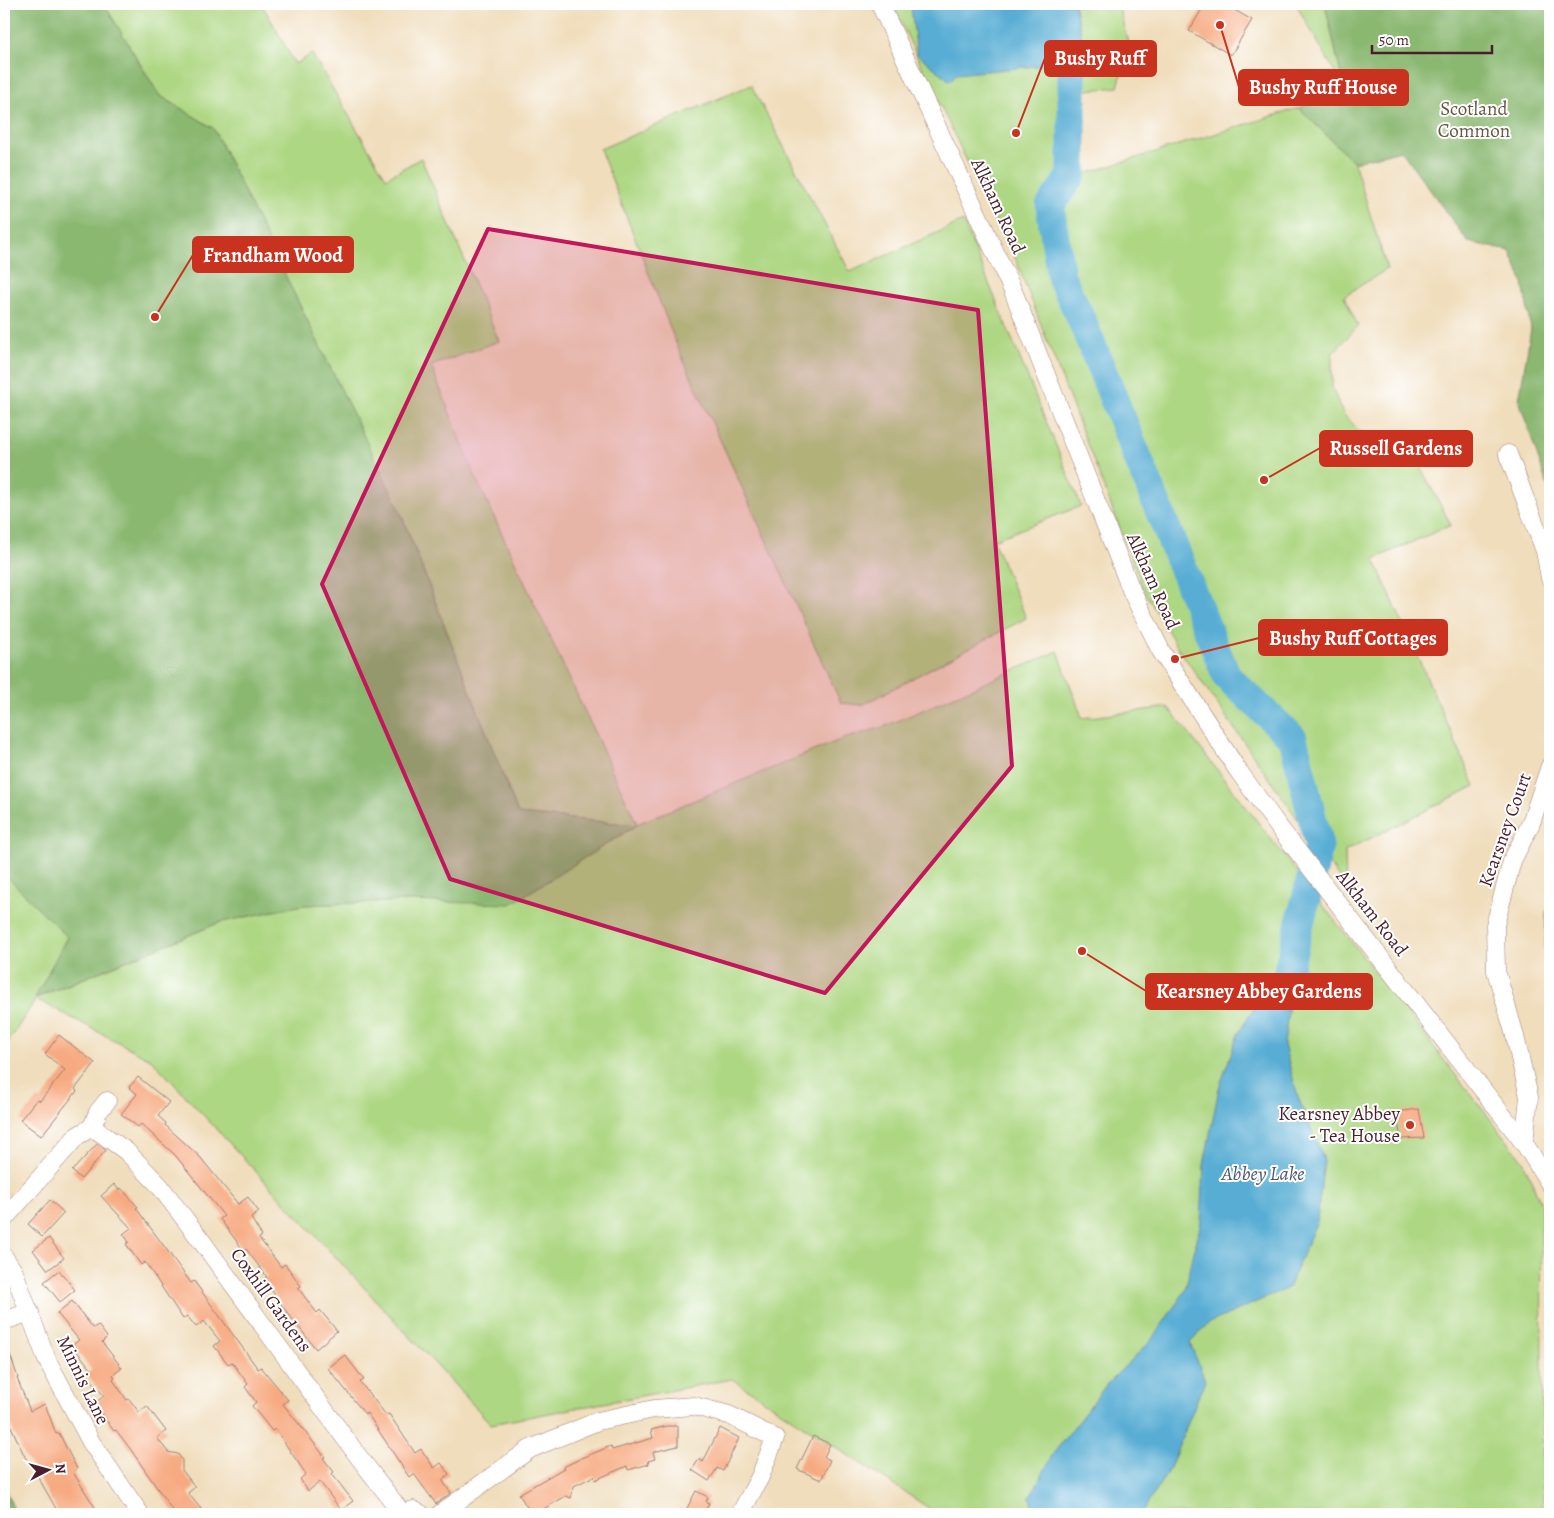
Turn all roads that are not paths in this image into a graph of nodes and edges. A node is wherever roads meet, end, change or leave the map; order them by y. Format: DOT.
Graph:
graph roads {
  1 [pos="880,4"];
  2 [pos="1508,454"];
  3 [pos="1550,578"];
  4 [pos="1550,766"];
  5 [pos="107,1101"];
  6 [pos="92,1127"];
  7 [pos="1524,1143"];
  8 [pos="1550,1184"];
  9 [pos="4,1219"];
  10 [pos="4,1257"];
  11 [pos="30,1312"];
  12 [pos="4,1321"];
  13 [pos="401,1513"];
  14 [pos="140,1514"];
  15 [pos="421,1514"];
  16 [pos="440,1514"];
  17 [pos="740,1514"];
  1 -- 7 [label="street, Alkham Road"];
  2 -- 3 [label="street"];
  4 -- 7 [label="street, Kearsney Court"];
  5 -- 6 [label="street"];
  6 -- 9 [label="street"];
  6 -- 13 [label="street, Coxhill Gardens"];
  7 -- 8 [label="street, Alkham Road"];
  10 -- 11 [label="street, Minnis Lane"];
  11 -- 12 [label="street"];
  11 -- 14 [label="street, Minnis Lane"];
  13 -- 15 [label="street, Coxhill Gardens"];
  16 -- 17 [label="street"];
}
